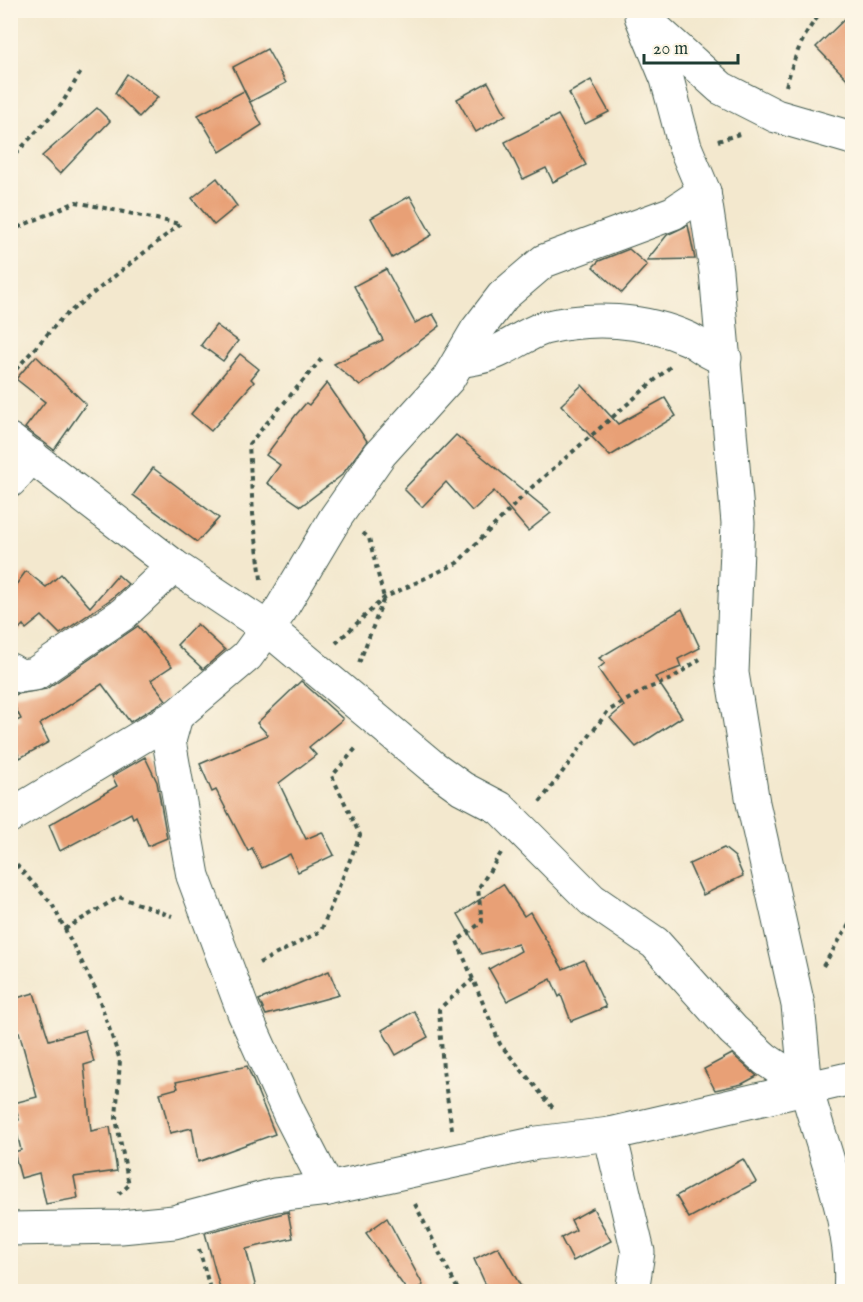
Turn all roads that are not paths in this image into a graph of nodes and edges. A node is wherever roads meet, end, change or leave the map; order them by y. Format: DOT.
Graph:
graph roads {
  1 [pos="640,13"];
  2 [pos="852,138"];
  3 [pos="704,192"];
  4 [pos="711,351"];
  5 [pos="459,361"];
  6 [pos="21,448"];
  7 [pos="10,481"];
  8 [pos="174,566"];
  9 [pos="267,628"];
  10 [pos="10,670"];
  11 [pos="176,717"];
  12 [pos="10,816"];
  13 [pos="852,1078"];
  14 [pos="806,1087"];
  15 [pos="594,1136"];
  16 [pos="328,1189"];
  17 [pos="10,1229"];
  18 [pos="632,1292"];
  19 [pos="850,1292"];
  1 -- 2 [label="street"];
  1 -- 3 [label="street"];
  3 -- 4 [label="street"];
  3 -- 5 [label="street"];
  4 -- 5 [label="street"];
  4 -- 14 [label="street"];
  5 -- 9 [label="street"];
  6 -- 7 [label="street"];
  6 -- 8 [label="street"];
  8 -- 9 [label="street"];
  8 -- 10 [label="street"];
  9 -- 11 [label="street"];
  9 -- 14 [label="street"];
  11 -- 12 [label="street"];
  11 -- 16 [label="street"];
  13 -- 14 [label="street"];
  14 -- 15 [label="street"];
  14 -- 19 [label="street"];
  15 -- 16 [label="street"];
  15 -- 18 [label="street"];
  16 -- 17 [label="street"];
}
